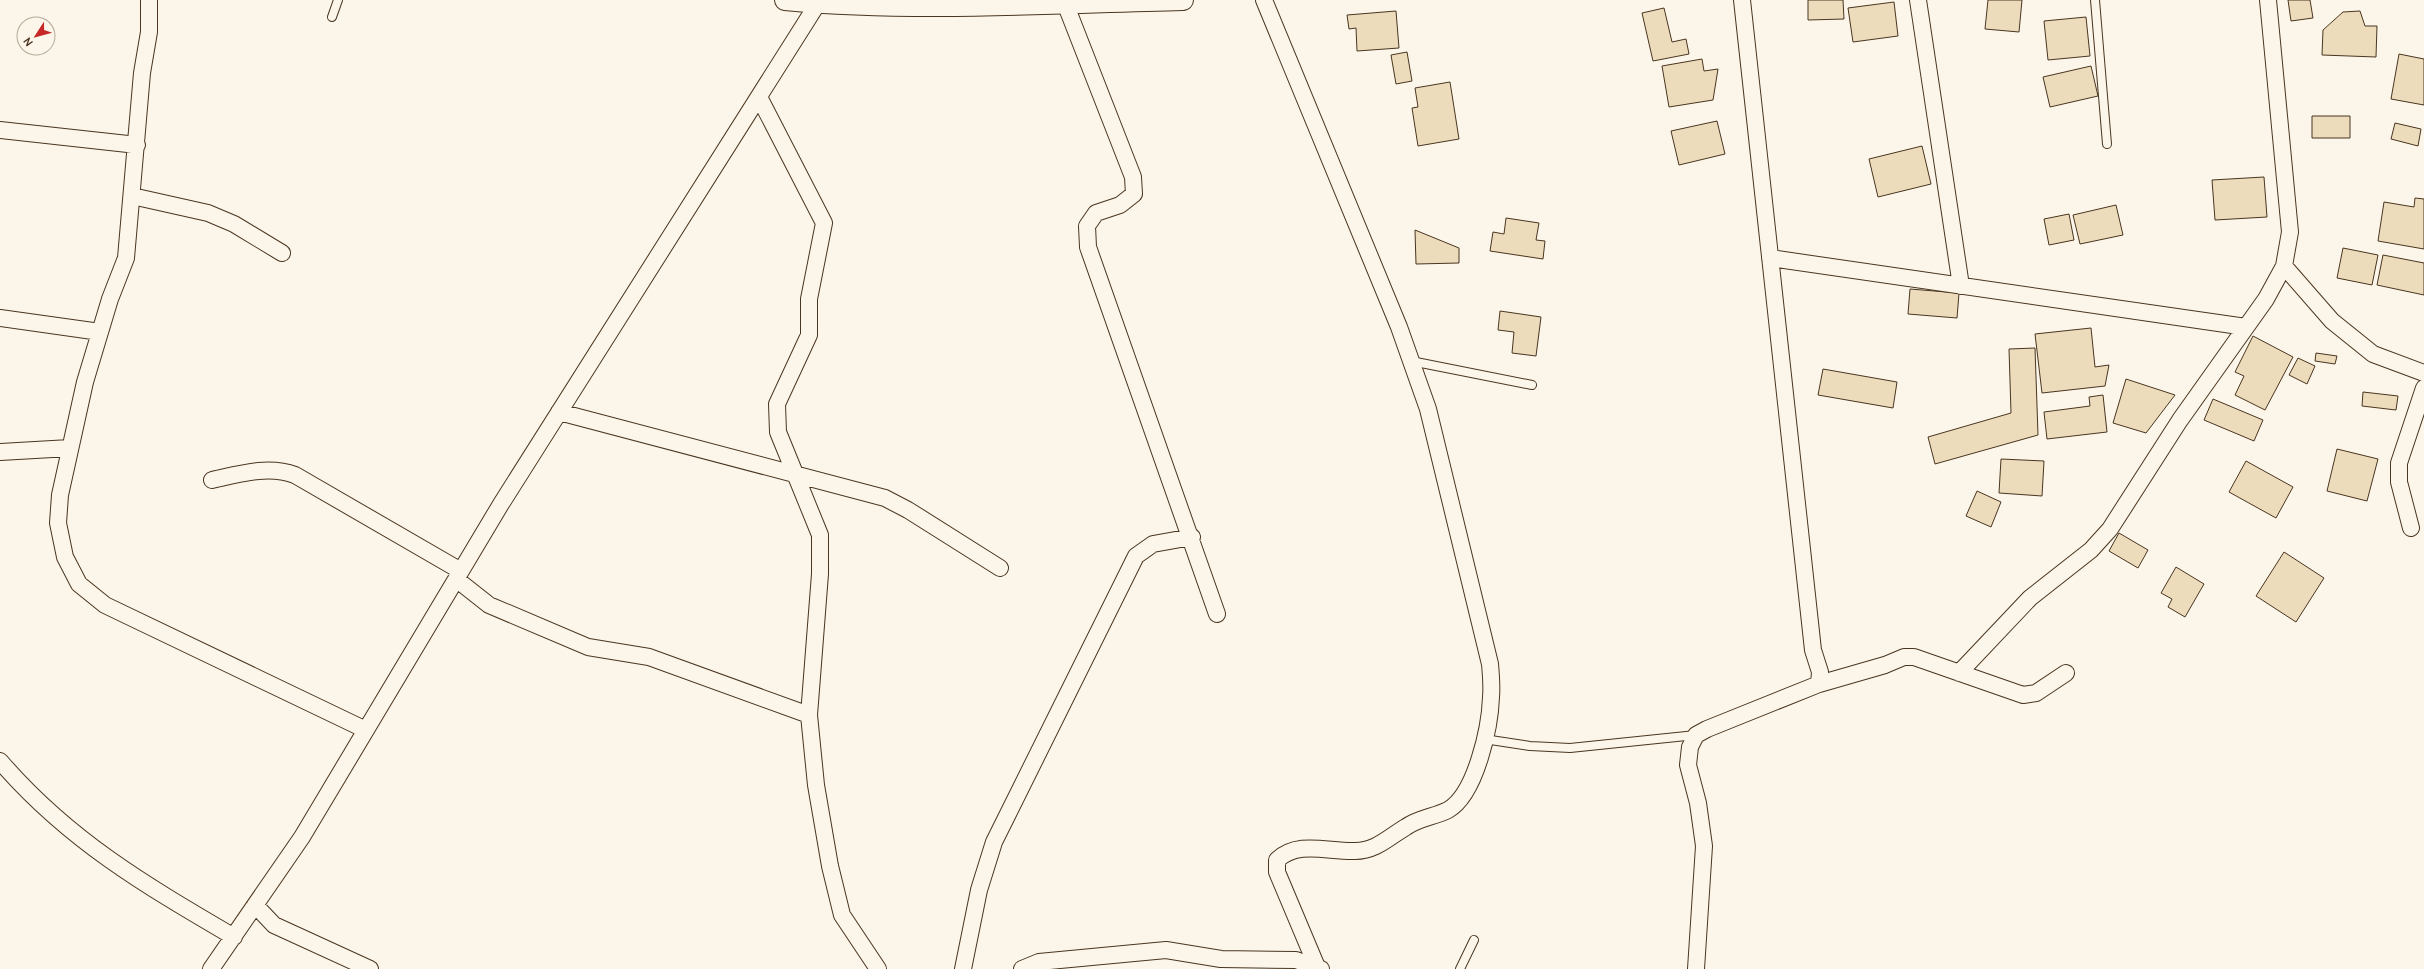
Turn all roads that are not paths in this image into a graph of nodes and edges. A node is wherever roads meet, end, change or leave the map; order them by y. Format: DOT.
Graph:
graph roads {
  1 [pos="149,0"];
  2 [pos="338,0"];
  3 [pos="785,0"];
  4 [pos="1183,0"];
  5 [pos="1264,0"];
  6 [pos="1742,0"];
  7 [pos="1918,0"];
  8 [pos="2096,0"];
  9 [pos="2268,0"];
  10 [pos="818,3"];
  11 [pos="1065,3"];
  12 [pos="332,17"];
  13 [pos="759,97"];
  14 [pos="0,130"];
  15 [pos="2107,144"];
  16 [pos="137,145"];
  17 [pos="132,196"];
  18 [pos="282,253"];
  19 [pos="1770,258"];
  20 [pos="2284,266"];
  21 [pos="1961,286"];
  22 [pos="0,318"];
  23 [pos="2246,327"];
  24 [pos="100,332"];
  25 [pos="1411,361"];
  26 [pos="2424,373"];
  27 [pos="1532,385"];
  28 [pos="2424,388"];
  29 [pos="560,412"];
  30 [pos="70,448"];
  31 [pos="0,452"];
  32 [pos="796,476"];
  33 [pos="212,480"];
  34 [pos="2411,528"];
  35 [pos="1192,537"];
  36 [pos="1000,568"];
  37 [pos="458,575"];
  38 [pos="1217,614"];
  39 [pos="1959,673"];
  40 [pos="2066,673"];
  41 [pos="1819,684"];
  42 [pos="808,715"];
  43 [pos="366,730"];
  44 [pos="1696,735"];
  45 [pos="1484,739"];
  46 [pos="0,760"];
  47 [pos="255,905"];
  48 [pos="234,937"];
  49 [pos="1474,940"];
  50 [pos="347,964"];
  51 [pos="1319,968"];
  52 [pos="211,969"];
  53 [pos="370,969"];
  54 [pos="878,969"];
  55 [pos="963,969"];
  56 [pos="1022,969"];
  57 [pos="1460,969"];
  58 [pos="1696,969"];
  1 -- 16 [label="street"];
  2 -- 12 [label="lane"];
  3 -- 10 [label="street"];
  4 -- 11 [label="street"];
  5 -- 25 [label="street"];
  6 -- 19 [label="street"];
  7 -- 21 [label="street"];
  8 -- 15 [label="lane"];
  9 -- 20 [label="street"];
  10 -- 11 [label="street"];
  10 -- 13 [label="street"];
  11 -- 35 [label="street"];
  13 -- 29 [label="street"];
  13 -- 32 [label="street"];
  14 -- 16 [label="street"];
  16 -- 17 [label="street"];
  17 -- 18 [label="street"];
  17 -- 24 [label="street"];
  19 -- 21 [label="street"];
  19 -- 41 [label="street"];
  20 -- 23 [label="street"];
  20 -- 26 [label="street"];
  21 -- 23 [label="street"];
  22 -- 24 [label="street"];
  23 -- 39 [label="street"];
  24 -- 30 [label="street"];
  25 -- 27 [label="lane"];
  25 -- 45 [label="street"];
  28 -- 34 [label="street"];
  29 -- 32 [label="street"];
  29 -- 37 [label="street"];
  30 -- 31 [label="street"];
  30 -- 43 [label="street"];
  32 -- 36 [label="street"];
  32 -- 42 [label="street"];
  33 -- 37 [label="street"];
  35 -- 38 [label="street"];
  35 -- 55 [label="street"];
  37 -- 42 [label="street"];
  37 -- 43 [label="street"];
  39 -- 40 [label="street"];
  39 -- 41 [label="street"];
  41 -- 44 [label="street"];
  42 -- 54 [label="street"];
  43 -- 47 [label="street"];
  44 -- 45 [label="lane"];
  44 -- 58 [label="street"];
  45 -- 51 [label="street"];
  46 -- 48 [label="street"];
  47 -- 48 [label="street"];
  47 -- 50 [label="street"];
  48 -- 52 [label="street"];
  49 -- 57 [label="lane"];
  50 -- 53 [label="street"];
  51 -- 56 [label="street"];
}
